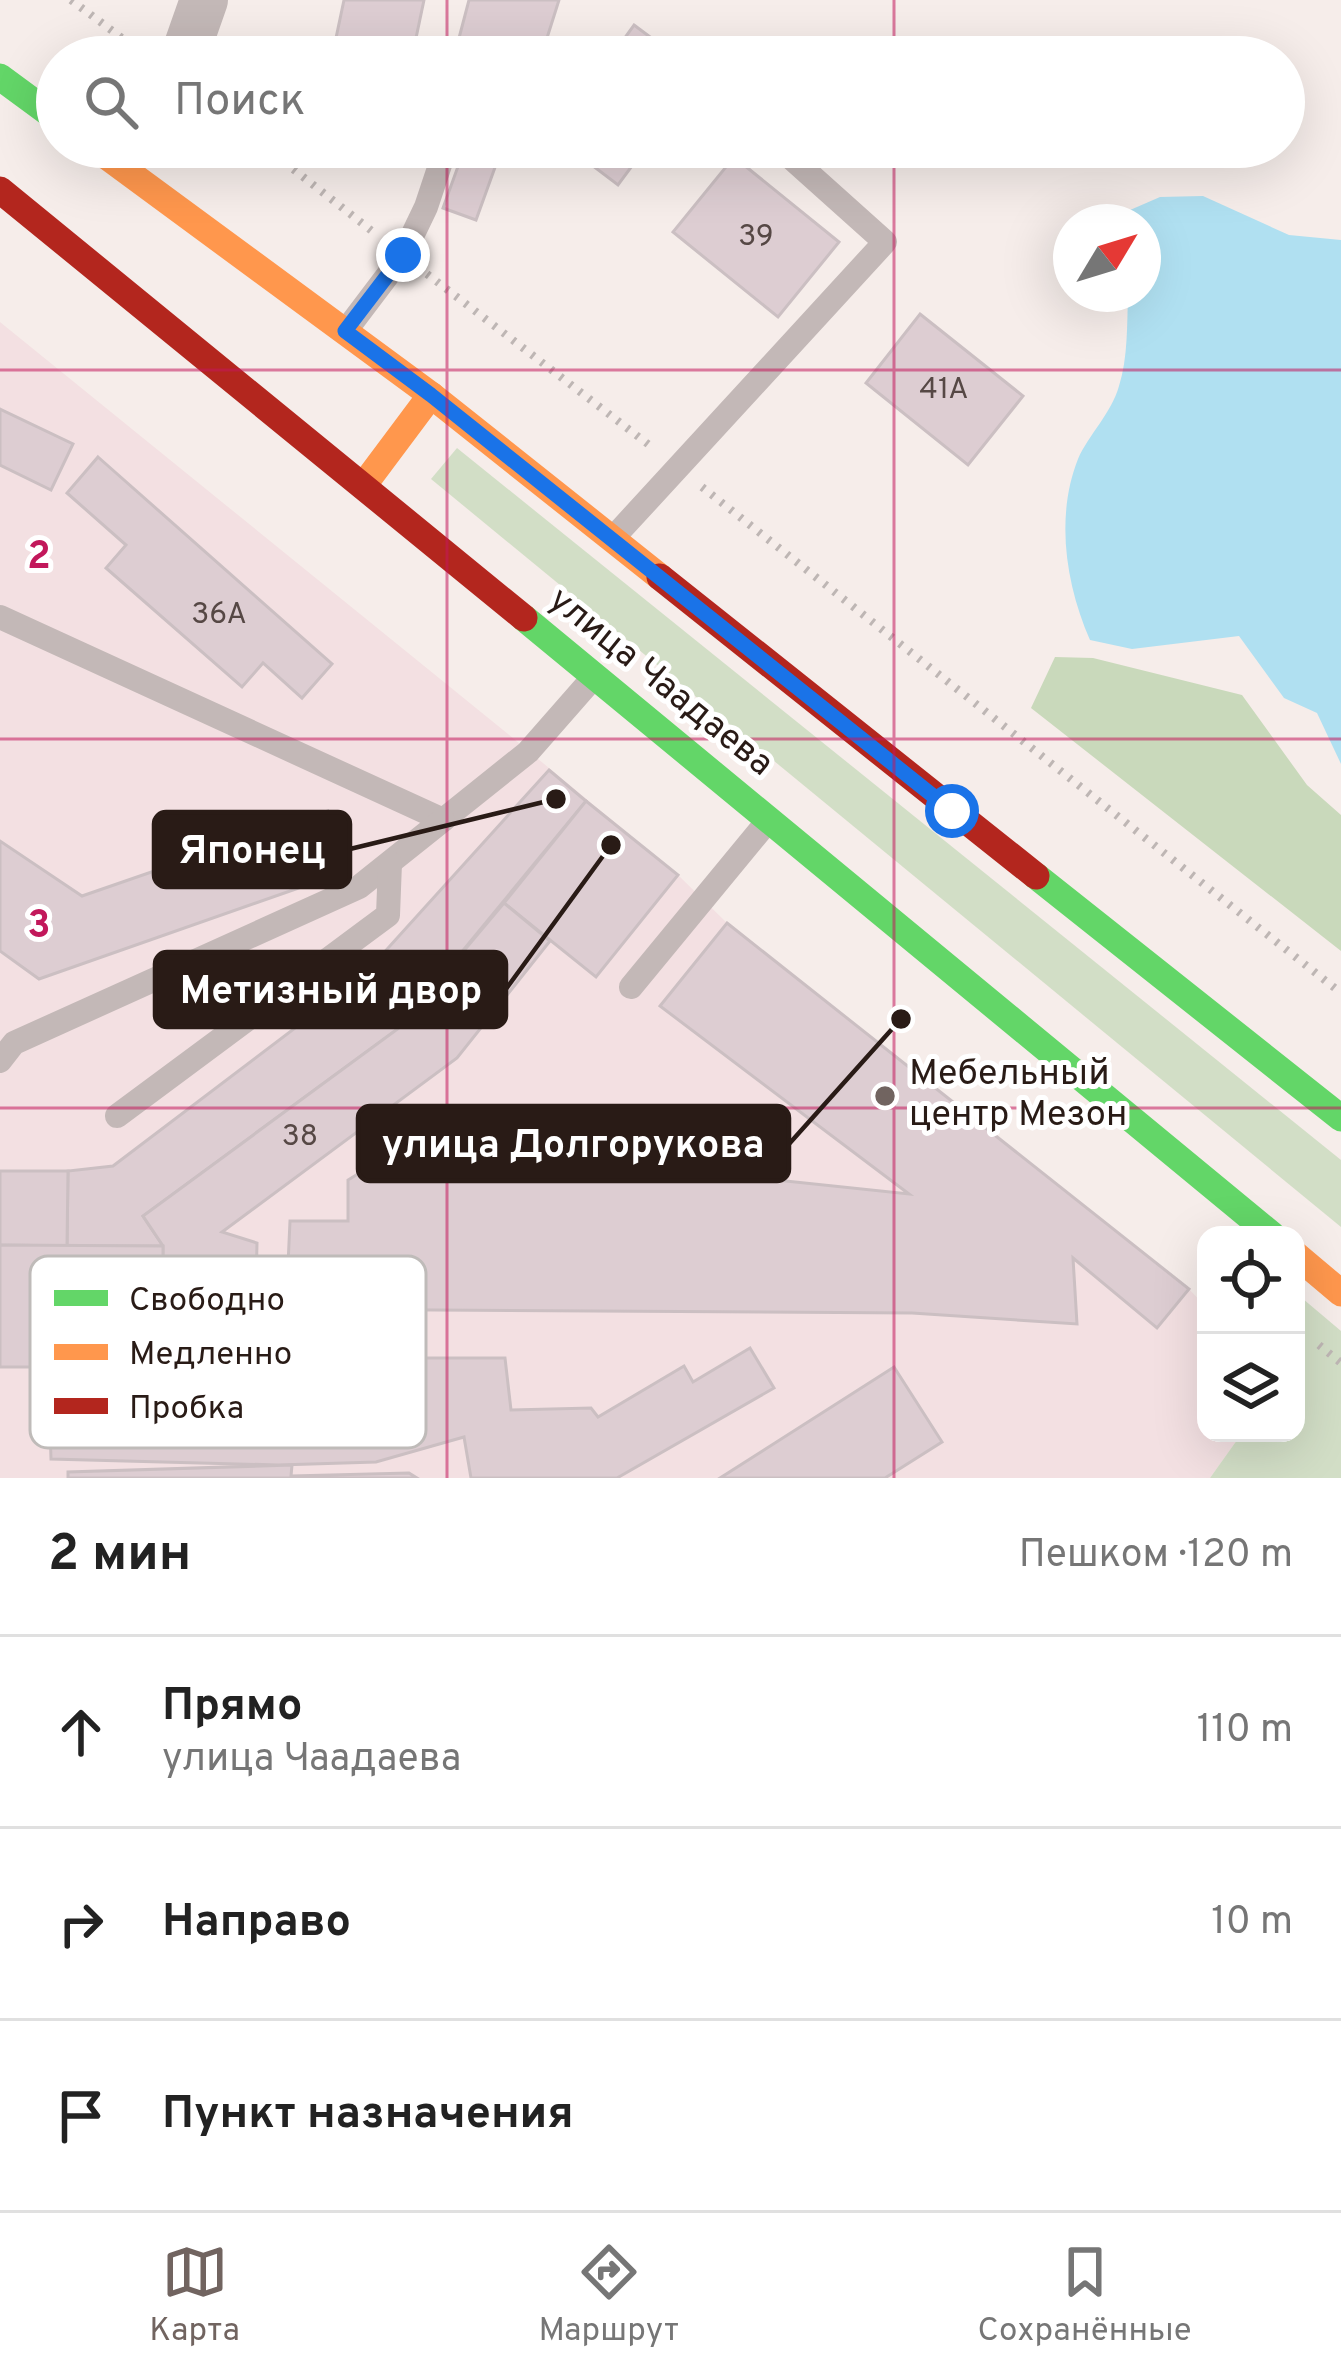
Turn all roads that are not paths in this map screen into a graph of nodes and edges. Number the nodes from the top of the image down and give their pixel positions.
1 (204, 0) edge
2 (191, 36) edge
3 (0, 77) edge
4 (36, 104) edge
5 (133, 168) edge
6 (439, 168) edge
7 (802, 168) edge
8 (0, 190) edge
9 (345, 331) junction
10 (431, 395) junction
11 (363, 486) junction
12 (612, 539) junction
13 (0, 617) edge
14 (594, 677) junction
15 (769, 819) junction
16 (443, 820) junction
17 (389, 863) junction
18 (631, 987) dead end
19 (0, 1061) edge
20 (117, 1115) dead end
21 (1341, 1118) edge
22 (1261, 1226) edge
23 (1305, 1263) edge
24 (1341, 1293) edge

1 - 2 street
3 - 4 main road
5 - 9 main road
6 - 9 lane
7 - 12 lane
8 - 11 main road, улица Чаадаева
9 - 10 main road
10 - 11 main road
10 - 12 main road
11 - 14 main road, улица Чаадаева
12 - 21 main road
13 - 16 lane
14 - 15 main road, улица Чаадаева
14 - 16 lane
15 - 18 lane
15 - 22 main road, улица Чаадаева
16 - 17 lane
17 - 19 lane
17 - 20 lane
23 - 24 main road

